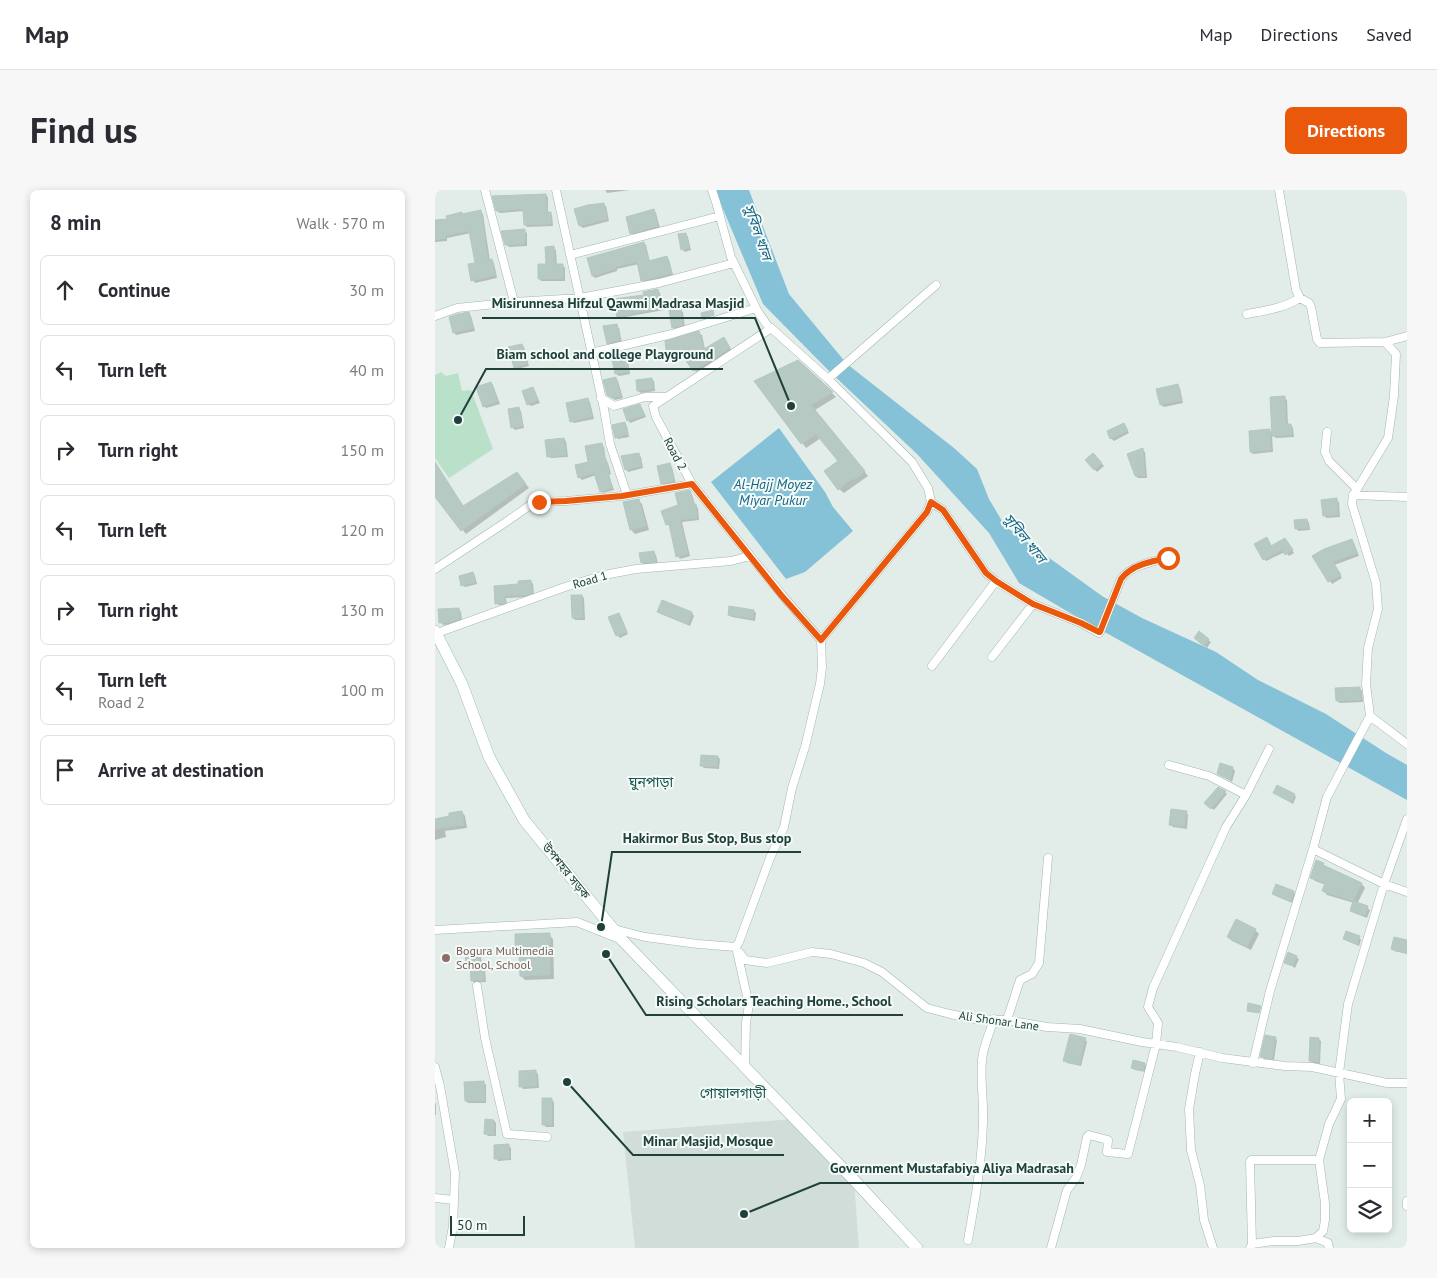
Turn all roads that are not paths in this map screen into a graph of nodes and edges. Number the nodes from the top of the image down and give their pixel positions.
1 (485, 190) edge
2 (556, 190) edge
3 (712, 190) edge
4 (1279, 190) edge
5 (720, 216) junction
6 (570, 256) junction
7 (734, 263) junction
8 (936, 285) dead end
9 (579, 298) junction
10 (1300, 298) junction
11 (514, 302) junction
12 (757, 308) junction
13 (1247, 314) dead end
14 (435, 316) edge
15 (770, 329) junction
16 (1407, 336) edge
17 (1385, 342) junction
18 (591, 353) junction
19 (828, 379) junction
20 (666, 397) junction
21 (601, 398) junction
22 (1327, 432) dead end
23 (692, 484) junction
24 (1355, 492) junction
25 (627, 495) junction
26 (1407, 498) edge
27 (931, 502) junction
28 (750, 556) junction
29 (1168, 558) dead end
30 (435, 569) edge
31 (996, 581) junction
32 (1033, 604) junction
33 (436, 632) edge
34 (821, 640) junction
35 (992, 656) dead end
36 (932, 666) dead end
37 (1370, 716) junction
38 (1407, 744) edge
39 (1269, 749) dead end
40 (1169, 765) dead end
41 (1246, 795) junction
42 (1407, 819) edge
43 (1313, 849) junction
44 (1048, 858) dead end
45 (1384, 884) junction
46 (1407, 892) edge
47 (613, 928) junction
48 (435, 930) edge
49 (623, 941) junction
50 (736, 947) junction
51 (477, 986) dead end
52 (994, 1019) junction
53 (1007, 1020) junction
54 (1156, 1044) junction
55 (1200, 1052) junction
56 (1253, 1062) junction
57 (435, 1067) edge
58 (745, 1068) junction
59 (1339, 1073) junction
60 (1407, 1083) edge
61 (547, 1137) dead end
62 (1319, 1160) junction
63 (435, 1198) edge
64 (454, 1200) junction
65 (1407, 1201) edge
66 (1407, 1206) edge
67 (1316, 1238) junction
68 (968, 1240) dead end
69 (1251, 1246) edge
70 (449, 1248) edge
71 (917, 1248) edge
72 (1051, 1248) edge
73 (1213, 1248) edge
74 (1329, 1248) edge

1 - 11 street
2 - 6 street
3 - 5 street
4 - 10 street
5 - 6 street
5 - 7 street
6 - 9 street
7 - 9 street
7 - 12 street
8 - 19 street
9 - 11 street
9 - 18 street
10 - 13 street
10 - 17 street
11 - 14 street
12 - 15 street
12 - 18 street
15 - 19 street
15 - 20 street, Road 2
16 - 17 street
17 - 24 street
18 - 21 street
19 - 27 street
20 - 21 street
20 - 23 street, Road 2
21 - 25 street
22 - 24 street
23 - 25 street, Road 2
23 - 28 street
24 - 26 street
24 - 37 street
25 - 30 street, Road 2
27 - 31 street
27 - 34 street
28 - 33 street, Road 1
28 - 34 street
29 - 32 street
31 - 32 street
31 - 36 street
32 - 35 street
33 - 47 main road, উপশহর সড়ক
34 - 50 street
37 - 38 street
37 - 43 street
39 - 41 street
40 - 41 street
41 - 54 street
42 - 45 street
43 - 45 street
43 - 56 street
44 - 53 street
45 - 46 street
45 - 59 street
47 - 49 main road, উপশহর সড়ক
47 - 50 street
48 - 49 street
49 - 58 main road, উপশহর সড়ক
50 - 52 street, Ali Shonar Lane
50 - 58 street
51 - 61 street
52 - 53 street, Ali Shonar Lane
52 - 68 street
53 - 54 street, Ali Shonar Lane
54 - 55 street, Ali Shonar Lane
54 - 72 street
55 - 56 street, Ali Shonar Lane
55 - 73 street
56 - 59 street, Ali Shonar Lane
57 - 64 street
58 - 71 main road, উপশহর সড়ক
59 - 60 street, Ali Shonar Lane
59 - 62 street
62 - 67 street
62 - 69 street
63 - 64 street
64 - 70 street
65 - 66 street
67 - 69 street
67 - 74 street

